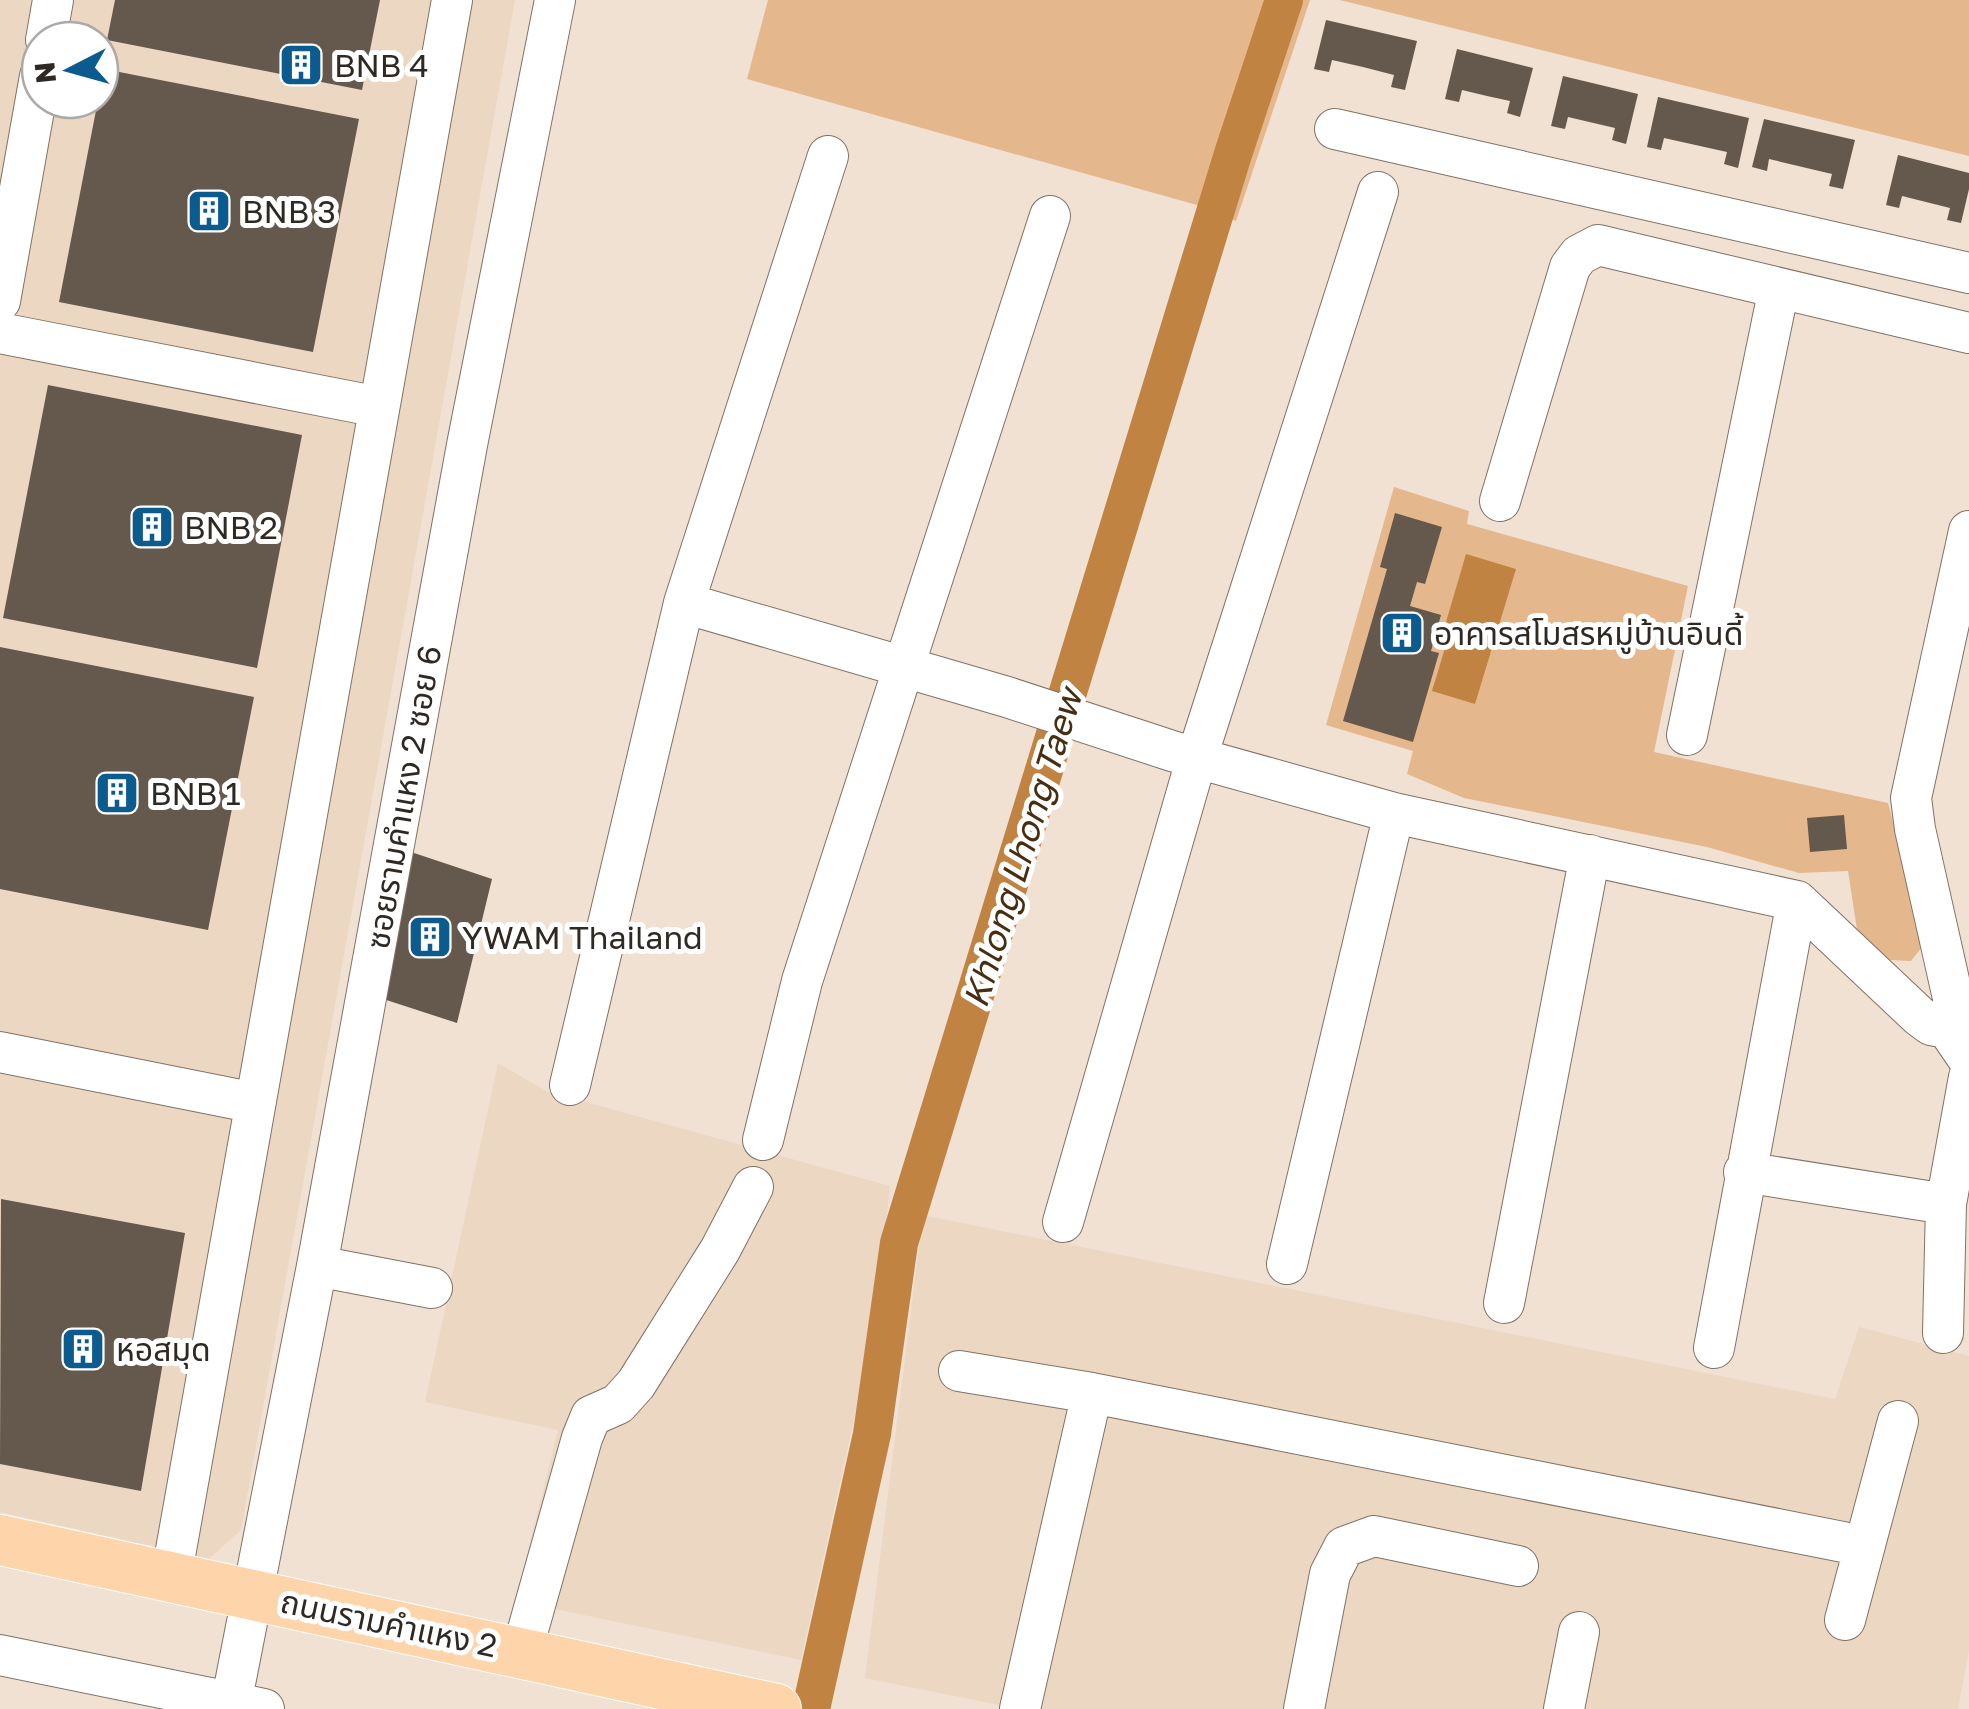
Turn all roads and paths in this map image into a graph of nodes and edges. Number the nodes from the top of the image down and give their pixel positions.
1 (452, 0) edge
2 (555, 0) edge
3 (32, 120) edge
4 (1335, 129) dead end
5 (828, 156) dead end
6 (1378, 192) dead end
7 (1050, 216) dead end
8 (1969, 274) edge
9 (1780, 288) junction
10 (0, 301) edge
11 (0, 333) edge
12 (1969, 333) edge
13 (379, 407) junction
14 (1500, 501) dead end
15 (1969, 531) edge
16 (684, 603) junction
17 (905, 666) junction
18 (1687, 735) dead end
19 (1197, 757) junction
20 (1394, 813) junction
21 (1590, 856) junction
22 (1796, 901) junction
23 (1958, 1044) edge
24 (0, 1052) edge
25 (1969, 1078) edge
26 (570, 1085) dead end
27 (255, 1103) junction
28 (762, 1140) dead end
29 (1744, 1172) junction
30 (753, 1188) dead end
31 (1946, 1204) junction
32 (1063, 1222) dead end
33 (1287, 1264) dead end
34 (317, 1266) junction
35 (432, 1288) dead end
36 (1504, 1303) dead end
37 (1943, 1333) dead end
38 (1714, 1348) dead end
39 (959, 1371) dead end
40 (1092, 1393) junction
41 (1898, 1422) dead end
42 (1862, 1546) junction
43 (2, 1550) edge
44 (173, 1566) junction
45 (1518, 1566) dead end
46 (254, 1595) junction
47 (1846, 1620) dead end
48 (1579, 1632) dead end
49 (522, 1651) junction
50 (0, 1654) edge
51 (242, 1707) edge
52 (776, 1709) edge
53 (1020, 1709) edge
54 (1304, 1709) edge
55 (1564, 1709) edge

1 - 13 street
2 - 34 street, ซอยรามคำแหง 2 ซอย 6
3 - 10 street
4 - 8 street
5 - 16 street
6 - 19 street
7 - 17 street
9 - 12 street
9 - 14 street
9 - 18 street
11 - 13 street
13 - 27 street
15 - 23 street
16 - 17 street
16 - 26 street
17 - 19 street
17 - 28 street
19 - 20 street
19 - 32 street
20 - 21 street
20 - 33 street
21 - 22 street
21 - 36 street
22 - 23 street
22 - 29 street
24 - 27 street
25 - 31 street
27 - 44 street
29 - 31 street
29 - 38 street
30 - 49 street
31 - 37 street
34 - 35 street
34 - 46 street, ซอยรามคำแหง 2 ซอย 6
39 - 40 street
40 - 42 street
40 - 53 street
41 - 42 street
42 - 47 street
43 - 44 main road, ถนนรามคำแหง 2
44 - 46 main road, ถนนรามคำแหง 2
45 - 54 street
46 - 49 main road, ถนนรามคำแหง 2
46 - 51 street, ซอยรามคำแหง 2 ซอย 6
48 - 55 street
49 - 52 main road, ถนนรามคำแหง 2
50 - 51 street

